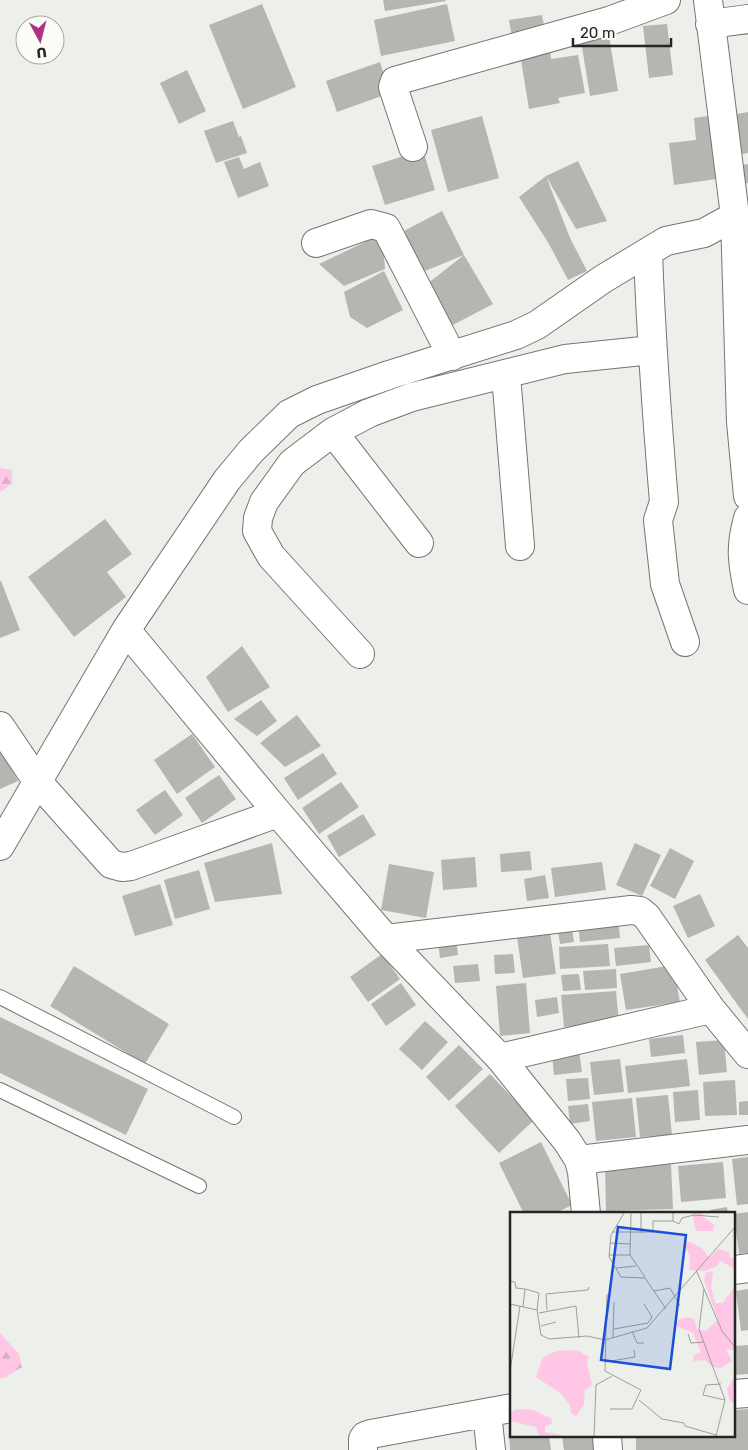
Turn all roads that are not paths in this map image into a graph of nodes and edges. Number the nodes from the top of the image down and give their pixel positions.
1 (666, 0) edge
2 (709, 12) edge
3 (748, 19) edge
4 (413, 147) dead end
5 (741, 218) edge
6 (316, 242) dead end
7 (648, 252) junction
8 (652, 350) junction
9 (452, 356) junction
10 (506, 375) junction
11 (744, 422) edge
12 (333, 432) junction
13 (748, 496) edge
14 (748, 518) edge
15 (419, 543) dead end
16 (520, 546) dead end
17 (748, 590) edge
18 (126, 630) junction
19 (685, 642) dead end
20 (360, 654) dead end
21 (0, 726) edge
22 (37, 781) junction
23 (278, 813) junction
24 (0, 846) edge
25 (386, 939) junction
26 (0, 997) edge
27 (711, 1009) junction
28 (748, 1054) edge
29 (500, 1058) junction
30 (0, 1090) edge
31 (234, 1116) dead end
32 (748, 1140) edge
33 (579, 1160) junction
34 (199, 1186) dead end
35 (586, 1212) edge
36 (499, 1411) edge
37 (363, 1450) edge
38 (491, 1450) edge

1 - 4 street
2 - 3 street
2 - 5 street
5 - 7 street
5 - 11 street
6 - 9 street
7 - 8 street
7 - 9 street
8 - 10 street
8 - 19 street
9 - 18 street
10 - 12 street
10 - 16 street
11 - 13 street
12 - 15 street
12 - 20 street
14 - 17 street
18 - 22 street
18 - 23 street
21 - 22 street
22 - 23 street
22 - 24 street
23 - 25 street
25 - 27 street
25 - 29 street
26 - 31 lane
27 - 28 street
27 - 29 street
29 - 33 street
30 - 34 lane
32 - 33 street
33 - 35 street
36 - 37 street
36 - 38 street

